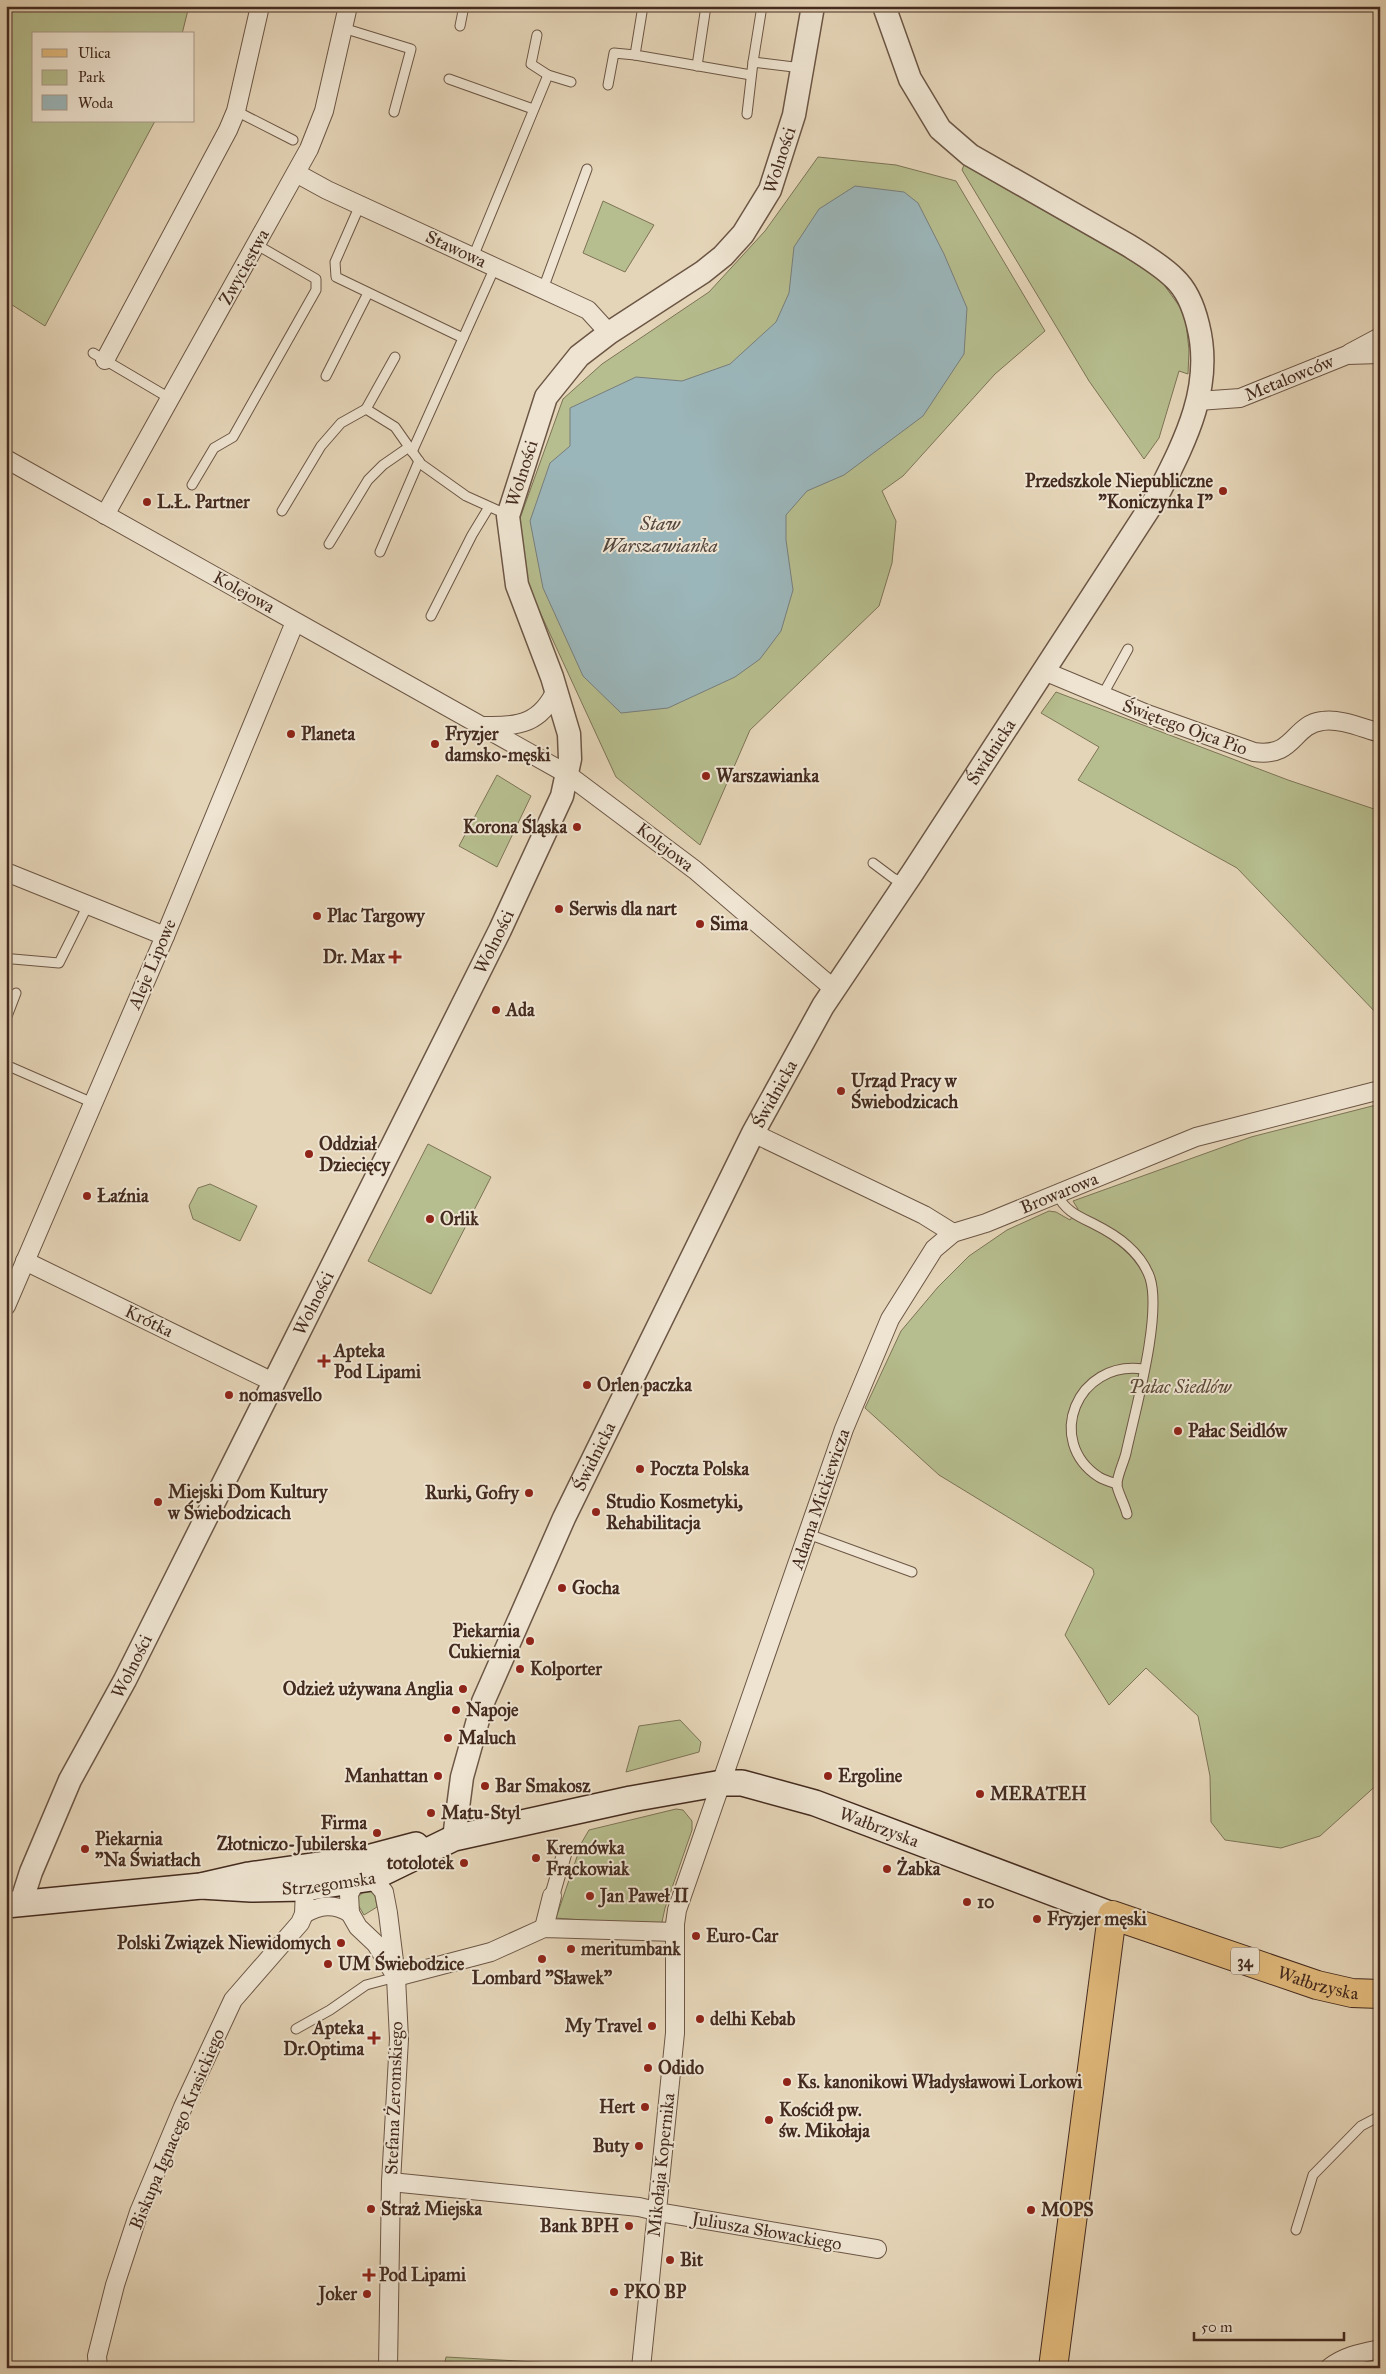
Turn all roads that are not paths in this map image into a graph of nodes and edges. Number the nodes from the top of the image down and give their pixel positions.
1 (260, 6) edge
2 (348, 6) edge
3 (464, 6) edge
4 (642, 6) edge
5 (706, 6) edge
6 (762, 6) edge
7 (813, 6) edge
8 (884, 6) edge
9 (460, 26) dead end
10 (343, 28) junction
11 (537, 35) dead end
12 (635, 55) junction
13 (753, 62) junction
14 (697, 66) junction
15 (802, 68) junction
16 (548, 75) junction
17 (752, 75) junction
18 (449, 78) dead end
19 (571, 82) dead end
20 (608, 85) dead end
21 (534, 109) junction
22 (236, 111) junction
23 (394, 112) dead end
24 (747, 114) dead end
25 (293, 140) dead end
26 (587, 169) dead end
27 (296, 173) junction
28 (360, 205) junction
29 (257, 245) junction
30 (473, 257) junction
31 (495, 267) junction
32 (544, 289) junction
33 (368, 293) junction
34 (609, 333) junction
35 (1380, 337) edge
36 (463, 338) junction
37 (1380, 354) edge
38 (1347, 355) junction
39 (99, 357) joint
40 (394, 357) dead end
41 (326, 376) dead end
42 (171, 399) junction
43 (1198, 402) junction
44 (366, 409) junction
45 (410, 450) junction
46 (6, 459) edge
47 (418, 461) junction
48 (192, 486) dead end
49 (282, 511) dead end
50 (499, 511) junction
51 (105, 514) junction
52 (329, 544) dead end
53 (380, 552) dead end
54 (431, 616) dead end
55 (296, 622) junction
56 (1128, 649) dead end
57 (1044, 672) junction
58 (556, 690) junction
59 (1102, 696) junction
60 (481, 726) junction
61 (1380, 733) edge
62 (567, 774) junction
63 (873, 863) dead end
64 (6, 872) edge
65 (905, 884) junction
66 (88, 906) junction
67 (164, 936) junction
68 (13, 959) dead end
69 (834, 989) junction
70 (16, 993) dead end
71 (6, 1019) edge
72 (6, 1065) edge
73 (1380, 1090) edge
74 (92, 1104) junction
75 (753, 1133) junction
76 (1057, 1194) junction
77 (953, 1233) junction
78 (25, 1261) junction
79 (6, 1306) edge
80 (1143, 1369) junction
81 (273, 1382) junction
82 (1117, 1484) junction
83 (1127, 1514) dead end
84 (808, 1534) junction
85 (912, 1572) dead end
86 (722, 1783) junction
87 (450, 1840) junction
88 (565, 1851) dead end
89 (284, 1870) junction
90 (366, 1872) junction
91 (201, 1886) junction
92 (305, 1888) junction
93 (552, 1896) joint
94 (14, 1904) edge
95 (350, 1912) junction
96 (304, 1914) junction
97 (1112, 1915) junction
98 (544, 1928) junction
99 (675, 1932) junction
100 (396, 1977) junction
101 (1380, 1994) edge
102 (296, 2029) dead end
103 (1380, 2116) edge
104 (390, 2182) junction
105 (656, 2212) junction
106 (1296, 2230) dead end
107 (877, 2249) dead end
108 (1380, 2349) edge
109 (98, 2368) edge
110 (388, 2368) edge
111 (641, 2368) edge
112 (1053, 2368) edge
113 (1329, 2368) edge

1 - 22 street
2 - 10 street, Zwycięstwa
3 - 9 lane
4 - 12 lane
5 - 14 lane
6 - 13 lane
7 - 15 street, Wolności
8 - 43 street, Świdnicka
10 - 23 lane
10 - 27 street, Zwycięstwa
11 - 16 lane
12 - 14 lane
12 - 20 lane
13 - 15 lane
13 - 17 lane
14 - 17 lane
15 - 34 street, Wolności
16 - 19 lane
16 - 21 lane
17 - 24 lane
18 - 21 lane
21 - 30 lane
22 - 25 lane
22 - 39 street
26 - 32 lane
27 - 28 street, Stawowa
27 - 29 street, Zwycięstwa
28 - 30 street, Stawowa
28 - 33 lane
29 - 42 street, Zwycięstwa
29 - 48 lane
30 - 31 street, Stawowa
31 - 32 street, Stawowa
31 - 36 lane
32 - 34 street, Stawowa
33 - 36 lane
33 - 41 lane
34 - 50 street, Wolności
35 - 38 street
36 - 45 lane
37 - 38 street, Metalowców
38 - 43 street, Metalowców
39 - 42 lane
40 - 44 lane
42 - 51 street, Zwycięstwa
43 - 57 street, Świdnicka
44 - 45 lane
44 - 49 lane
45 - 47 lane
45 - 52 lane
46 - 51 street, Kolejowa
47 - 50 lane
47 - 53 lane
50 - 54 lane
50 - 58 street, Wolności
51 - 55 street, Kolejowa
55 - 60 street, Kolejowa
55 - 67 street, Aleje Lipowe
56 - 59 lane
57 - 59 street, Świętego Ojca Pio
57 - 65 street, Świdnicka
58 - 60 street, Kolejowa
58 - 62 street, Wolności
59 - 61 street, Świętego Ojca Pio
60 - 62 street, Kolejowa
62 - 69 street, Kolejowa
62 - 81 street, Wolności
63 - 65 lane
64 - 66 street
65 - 69 street, Świdnicka
66 - 67 street
66 - 68 lane
67 - 74 street, Aleje Lipowe
69 - 75 street, Świdnicka
70 - 71 lane
72 - 74 lane
73 - 76 street, Browarowa
74 - 78 street, Aleje Lipowe
75 - 77 street
75 - 87 street, Świdnicka
76 - 77 street, Browarowa
76 - 80 lane
77 - 84 street, Adama Mickiewicza
78 - 79 street, Aleje Lipowe
78 - 81 street, Krótka
80 - 82 lane
80 - 82 lane
81 - 94 street, Wolności
82 - 83 lane
84 - 85 lane
84 - 86 street, Adama Mickiewicza
86 - 87 main road, Wałbrzyska
86 - 97 main road, Wałbrzyska
86 - 99 street, Adama Mickiewicza
87 - 90 main road, Strzegomska
88 - 93 street
89 - 90 main road, Strzegomska
89 - 91 main road, Strzegomska
89 - 92 street
90 - 92 main road, Strzegomska
90 - 95 street
90 - 100 street, Stefana Żeromskiego
91 - 92 main road, Strzegomska
91 - 94 main road, Strzegomska
92 - 96 street
93 - 98 street
95 - 96 street
95 - 100 street, Stefana Żeromskiego
96 - 109 street, Biskupa Ignacego Krasickiego
97 - 101 main road, Wałbrzyska / 34
97 - 112 main road
98 - 99 street
98 - 100 street
99 - 105 street, Mikołaja Kopernika
100 - 102 lane
100 - 104 street, Stefana Żeromskiego
103 - 106 lane
104 - 105 street, Juliusza Słowackiego
104 - 110 street, Stefana Żeromskiego
105 - 107 street, Juliusza Słowackiego
105 - 111 street, Mikołaja Kopernika
108 - 113 street

